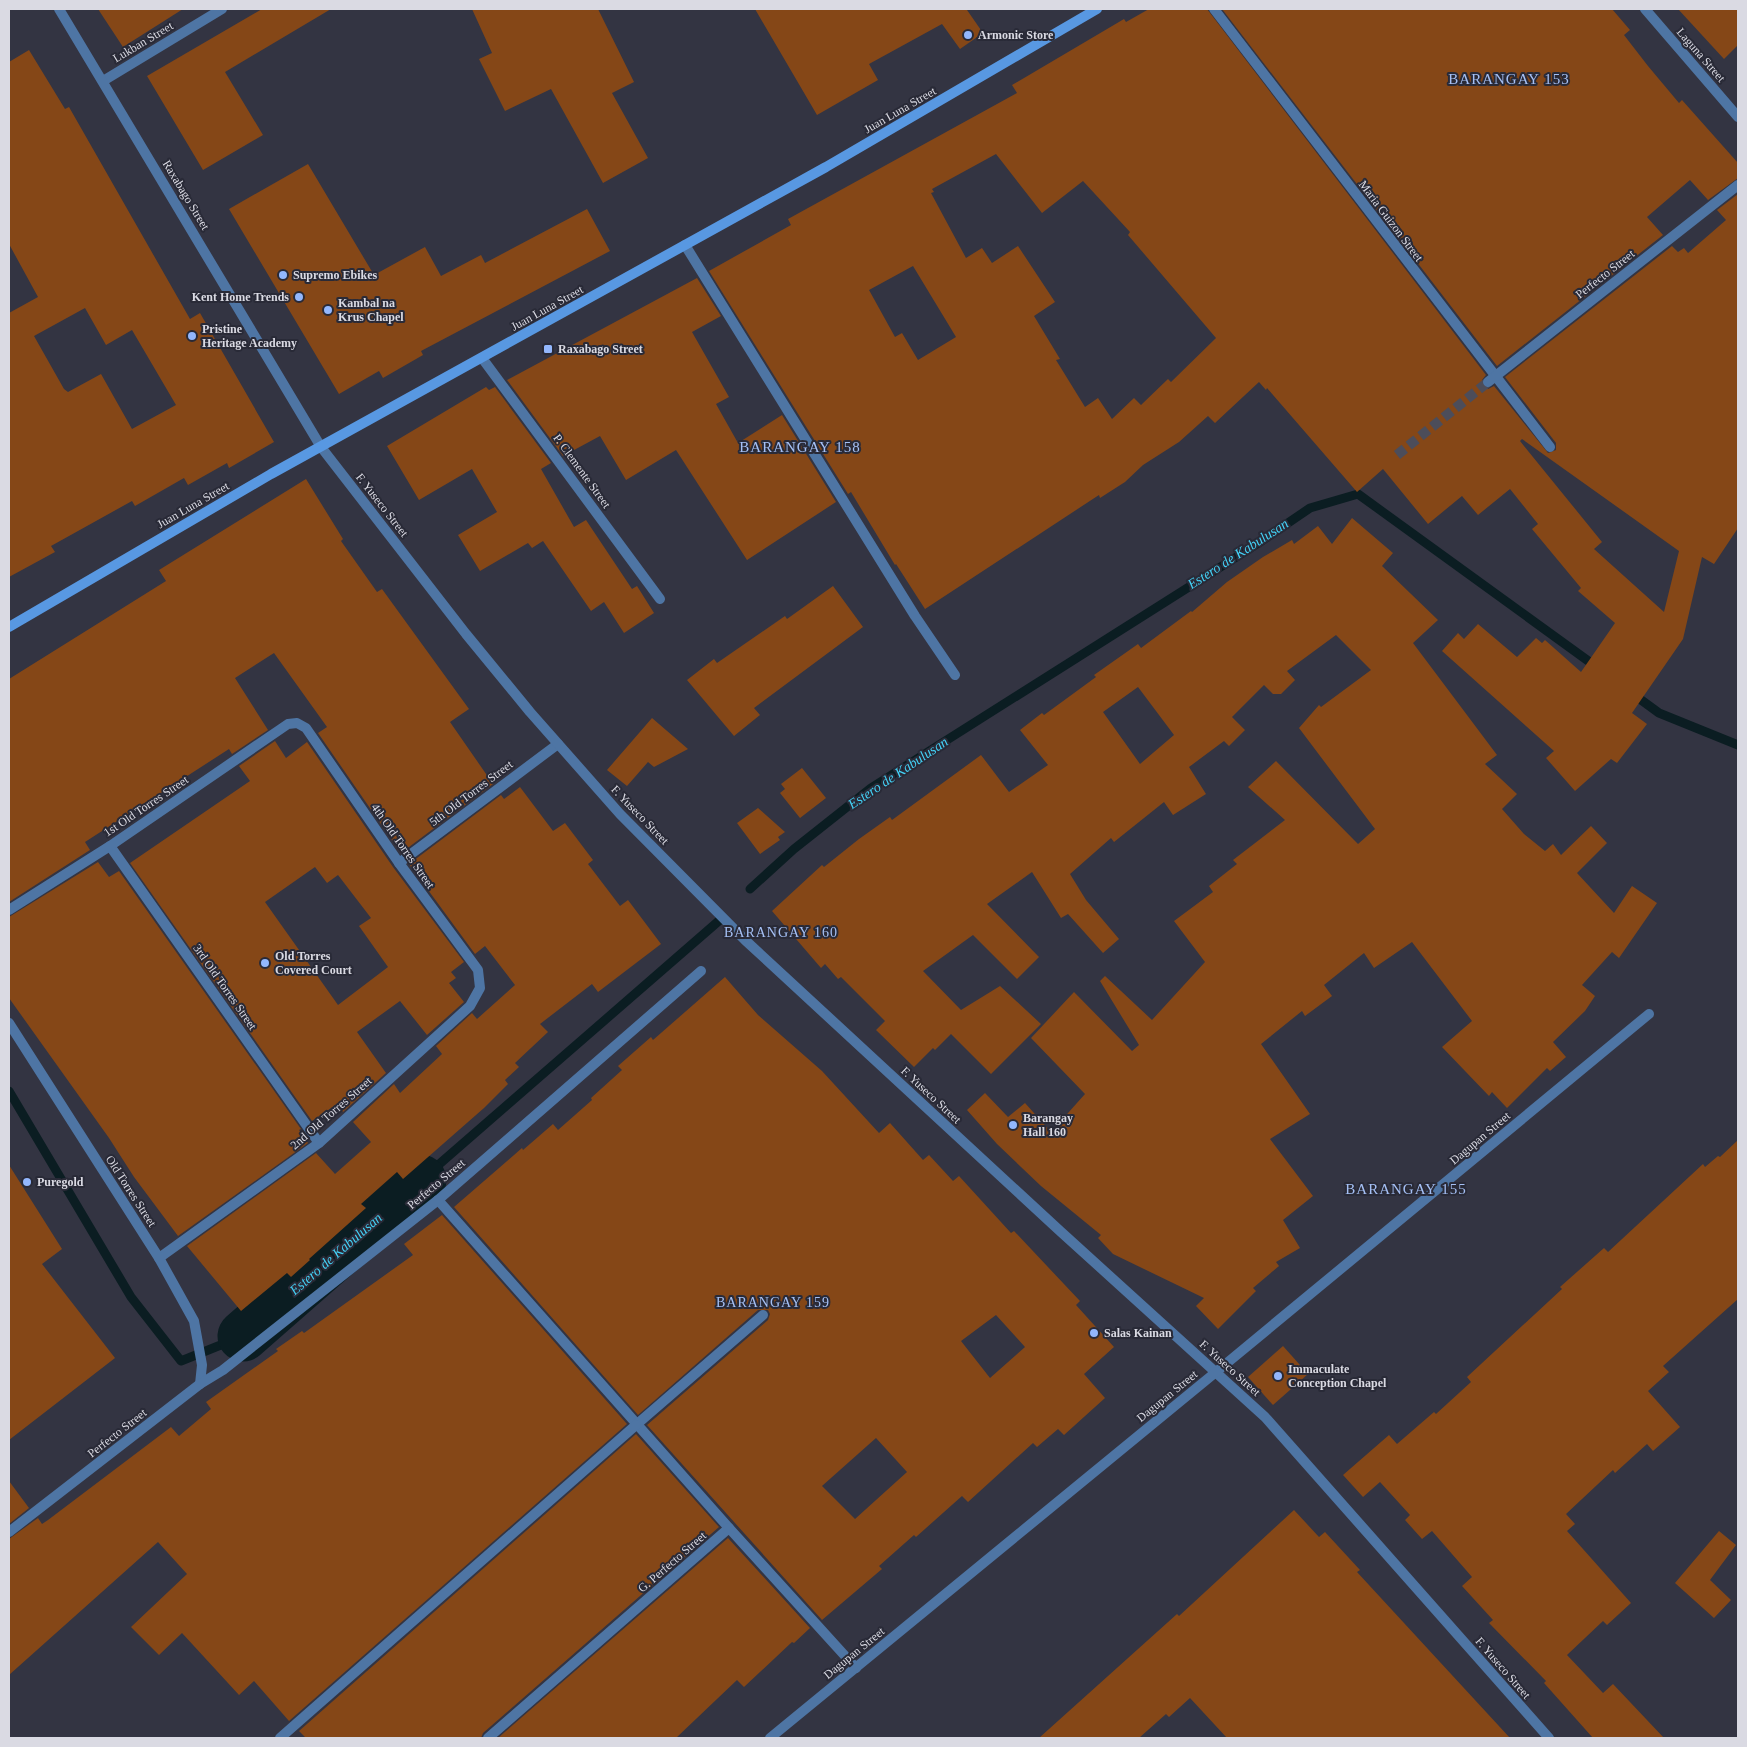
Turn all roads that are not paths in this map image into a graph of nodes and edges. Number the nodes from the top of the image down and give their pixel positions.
1 (59, 9) edge
2 (222, 9) edge
3 (1098, 9) edge
4 (1214, 9) edge
5 (1645, 9) edge
6 (103, 81) junction
7 (1738, 117) edge
8 (1738, 185) edge
9 (685, 245) junction
10 (482, 358) junction
11 (1491, 379) junction
12 (321, 447) junction
13 (1550, 447) dead end
14 (660, 599) dead end
15 (9, 627) edge
16 (955, 675) dead end
17 (297, 723) joint
18 (558, 744) junction
19 (110, 846) junction
20 (399, 863) junction
21 (9, 910) edge
22 (701, 971) dead end
23 (480, 988) joint
24 (1649, 1014) dead end
25 (9, 1023) edge
26 (319, 1143) junction
27 (438, 1200) junction
28 (159, 1258) junction
29 (763, 1315) dead end
30 (1216, 1372) junction
31 (200, 1384) junction
32 (636, 1424) junction
33 (730, 1528) junction
34 (9, 1532) edge
35 (856, 1668) junction
36 (280, 1738) edge
37 (488, 1738) edge
38 (770, 1738) edge
39 (1548, 1738) edge

1 - 6 street, Raxabago Street
2 - 6 street, Lukban Street
3 - 9 main road, Juan Luna Street
4 - 11 street, Maria Guizon Street
5 - 7 street, Laguna Street
6 - 12 street, Raxabago Street
8 - 11 street, Perfecto Street
9 - 10 main road, Juan Luna Street
9 - 16 street
10 - 12 main road, Juan Luna Street
10 - 14 street, P. Clemente Street
11 - 13 street, Maria Guizon Street
12 - 15 main road, Juan Luna Street
12 - 18 street, F. Yuseco Street
17 - 19 street, 1st Old Torres Street
17 - 20 street, 4th Old Torres Street
18 - 20 street, 5th Old Torres Street
18 - 30 street, F. Yuseco Street
19 - 21 street, 1st Old Torres Street
19 - 26 street, 3rd Old Torres Street
20 - 23 street, 4th Old Torres Street
22 - 27 street, Perfecto Street
23 - 26 street, 2nd Old Torres Street
24 - 30 street, Dagupan Street
25 - 28 street, Old Torres Street
26 - 28 street, 2nd Old Torres Street
27 - 31 street, Perfecto Street
27 - 32 street
28 - 31 street, Old Torres Street
29 - 32 street
30 - 35 street, Dagupan Street
30 - 39 street, F. Yuseco Street
31 - 34 street, Perfecto Street
32 - 33 street
32 - 36 street
33 - 35 street
33 - 37 street, G. Perfecto Street
35 - 38 street, Dagupan Street

